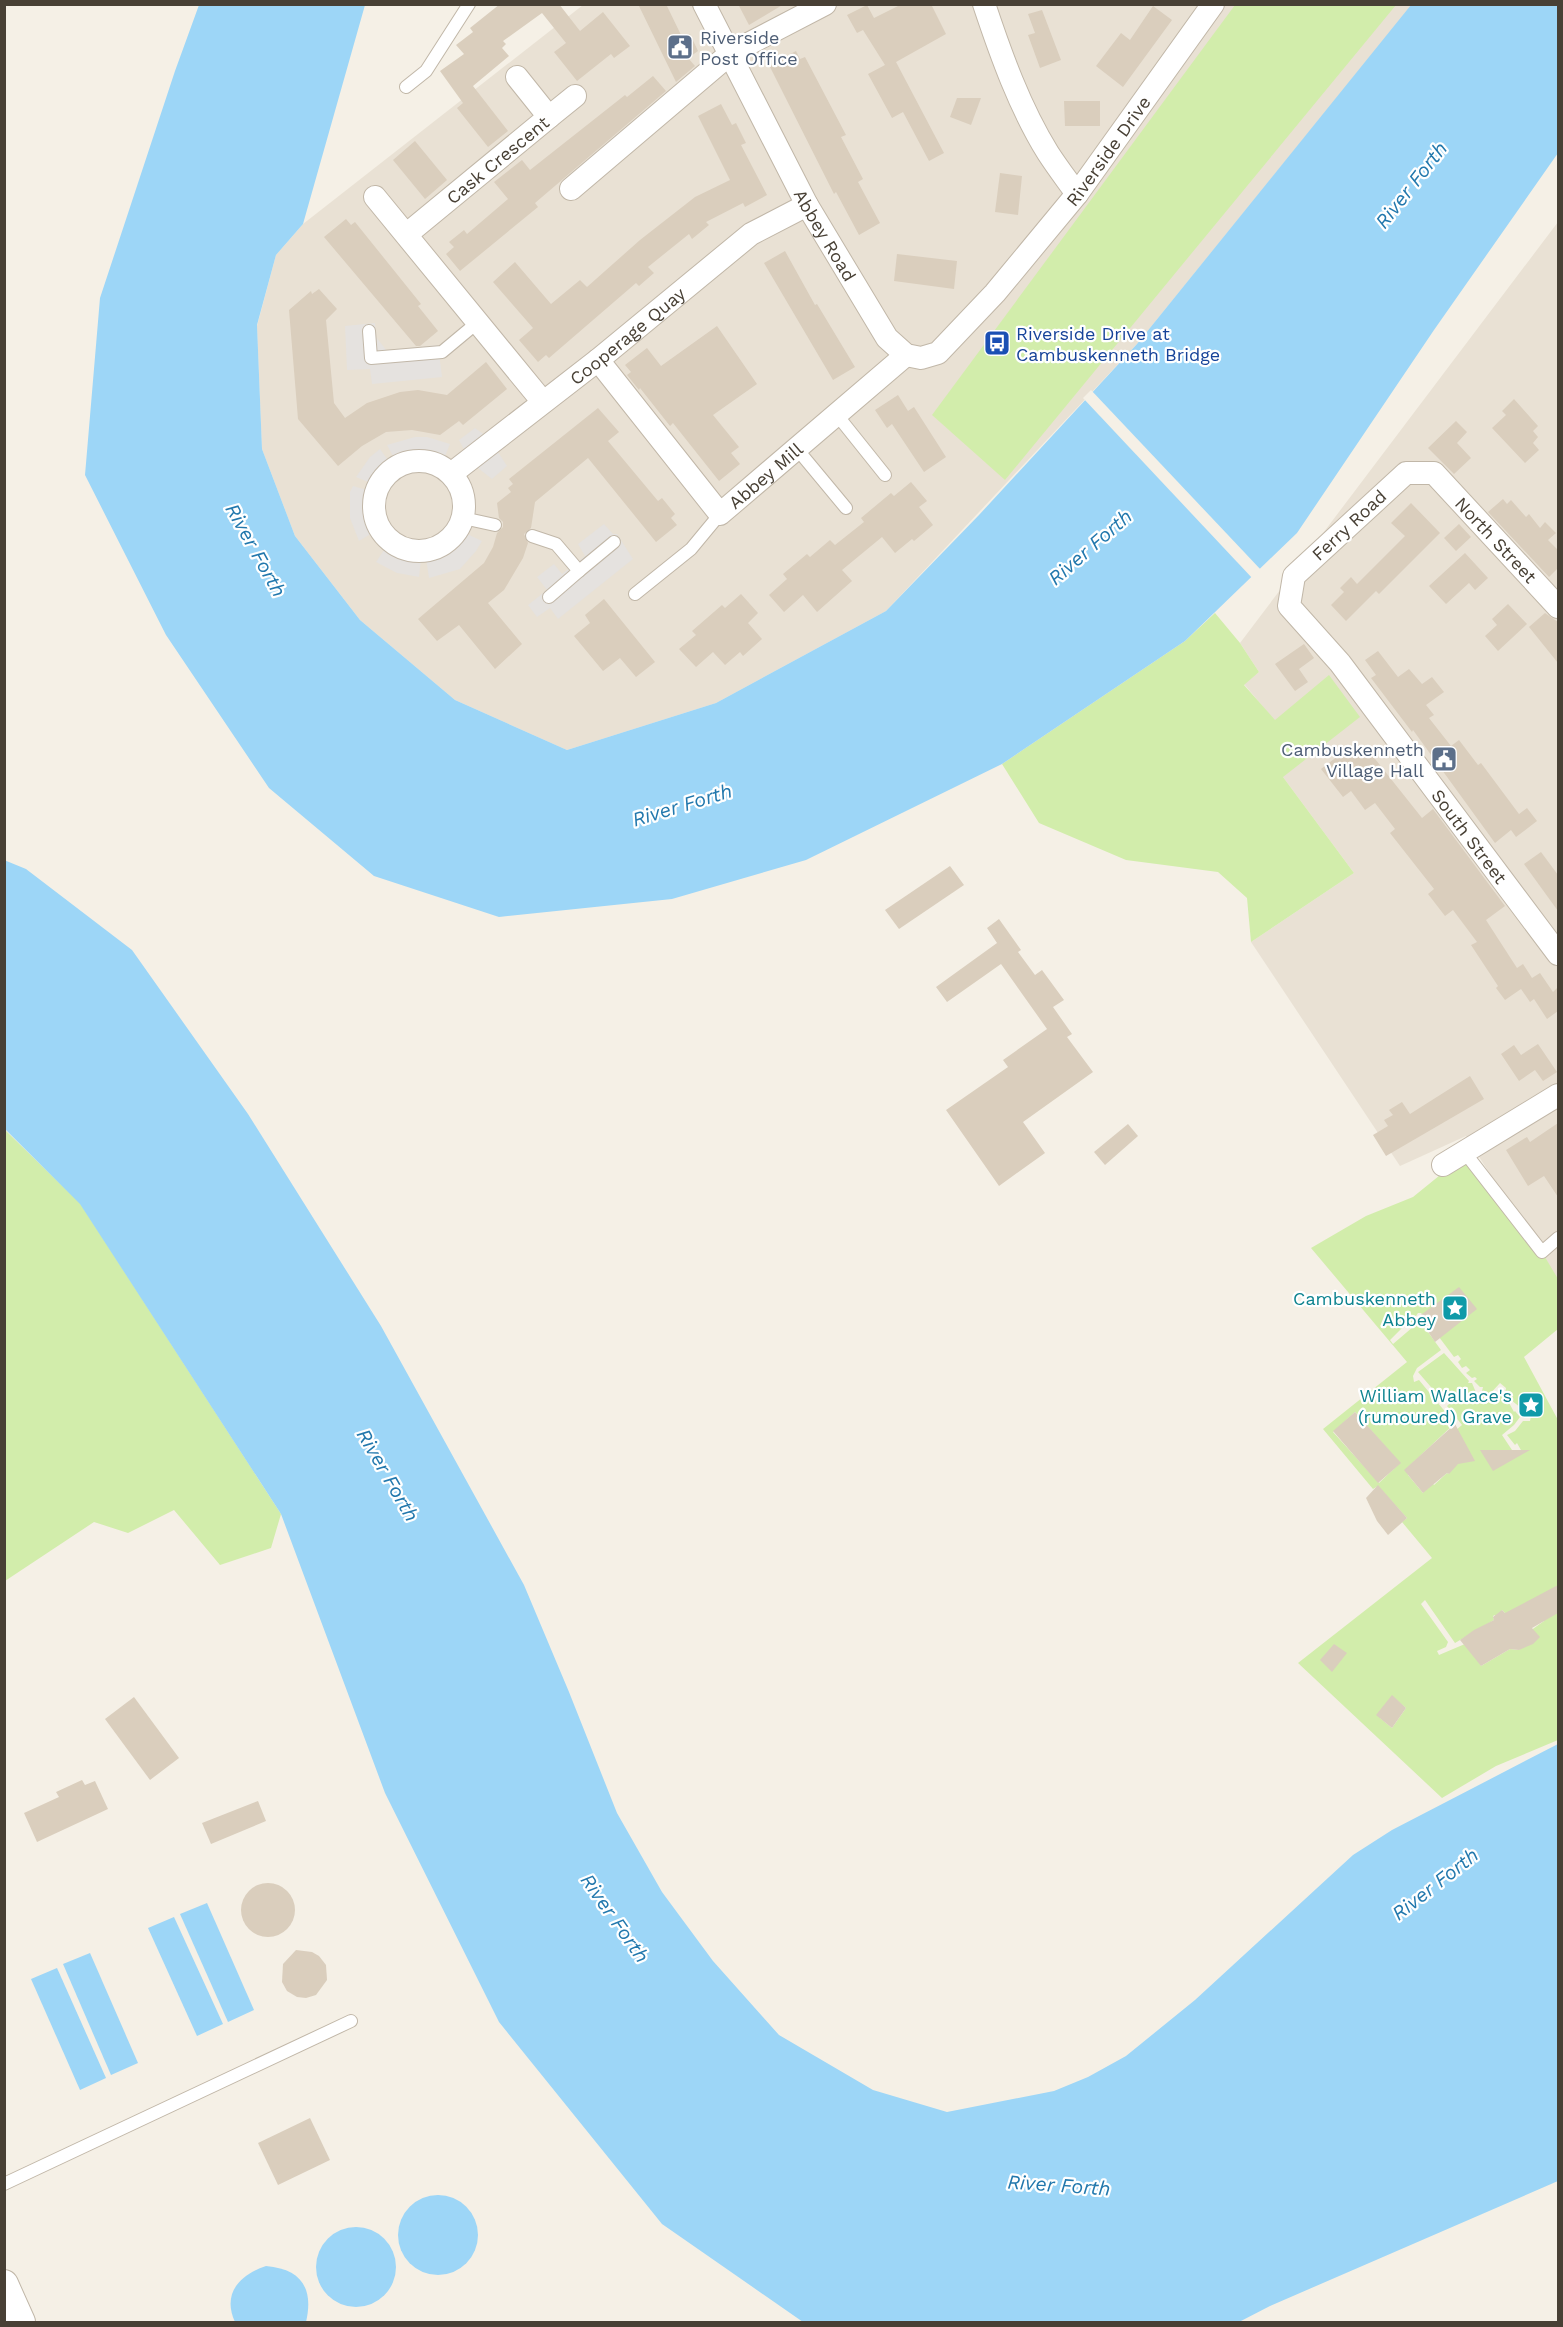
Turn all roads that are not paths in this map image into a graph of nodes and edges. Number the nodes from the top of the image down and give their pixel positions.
1 (469, 4) edge
2 (704, 4) edge
3 (825, 4) edge
4 (984, 4) edge
5 (1213, 4) edge
6 (731, 53) junction
7 (518, 77) dead end
8 (406, 87) dead end
9 (575, 96) dead end
10 (549, 117) junction
11 (571, 189) dead end
12 (1077, 194) junction
13 (375, 196) dead end
14 (807, 205) junction
15 (407, 234) junction
16 (478, 322) junction
17 (369, 331) dead end
18 (906, 355) junction
19 (598, 360) junction
20 (543, 402) junction
21 (837, 415) junction
22 (797, 449) junction
23 (1434, 473) joint
24 (451, 474) junction
25 (885, 475) dead end
26 (846, 508) dead end
27 (720, 514) junction
28 (463, 518) junction
29 (495, 525) dead end
30 (532, 536) dead end
31 (614, 542) dead end
32 (579, 571) junction
33 (634, 594) dead end
34 (549, 597) dead end
35 (1289, 606) joint
36 (1558, 607) edge
37 (1558, 954) edge
38 (1558, 1095) edge
39 (1466, 1154) junction
40 (1443, 1165) dead end
41 (1558, 1238) edge
42 (351, 2021) dead end
43 (4, 2184) edge
44 (4, 2284) edge
45 (21, 2322) edge

1 - 8 lane
2 - 6 street, Abbey Road
3 - 6 street
4 - 12 street
5 - 12 street, Riverside Drive
6 - 11 street
6 - 14 street, Abbey Road
7 - 10 street, Cask Crescent
9 - 10 street
10 - 15 street, Cask Crescent
12 - 18 street, Riverside Drive
13 - 15 street
14 - 18 street, Abbey Road
14 - 19 street, Cooperage Quay
15 - 16 street
16 - 17 lane
16 - 20 street
18 - 21 street, Abbey Mill
19 - 20 street, Cooperage Quay
19 - 27 street, Abbey Mill
20 - 24 street, Cooperage Quay
21 - 22 street, Abbey Mill
21 - 25 lane
22 - 26 lane
22 - 27 street, Abbey Mill
23 - 35 street, Ferry Road
23 - 36 street, North Street
24 - 28 street
24 - 28 street
27 - 33 lane
28 - 29 lane
30 - 32 lane
31 - 32 lane
32 - 34 lane
35 - 37 street, South Street
38 - 39 street
39 - 40 street
39 - 41 lane
42 - 43 lane
44 - 45 street

